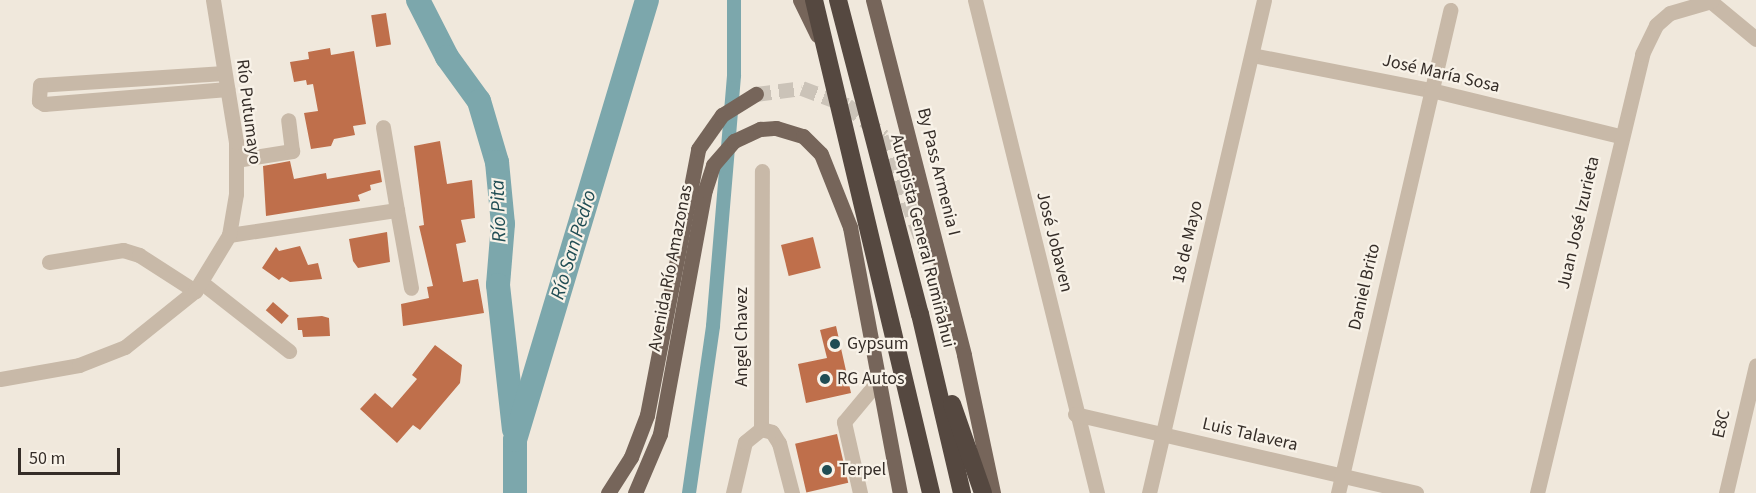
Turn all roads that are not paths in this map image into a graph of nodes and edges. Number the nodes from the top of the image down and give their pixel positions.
1 (213, 0) edge
2 (800, 0) edge
3 (814, 0) edge
4 (838, 0) edge
5 (873, 0) edge
6 (975, 0) edge
7 (1264, 0) edge
8 (1710, 1) edge
9 (1450, 10) dead end
10 (1756, 39) edge
11 (1252, 55) junction
12 (827, 56) junction
13 (224, 73) junction
14 (119, 80) junction
15 (227, 89) junction
16 (1431, 90) junction
17 (756, 94) tunnel mouth
18 (121, 98) junction
19 (288, 120) dead end
20 (383, 127) dead end
21 (1619, 136) junction
22 (236, 160) junction
23 (762, 171) dead end
24 (398, 210) junction
25 (228, 235) junction
26 (49, 262) dead end
27 (198, 286) junction
28 (411, 288) dead end
29 (920, 314) junction
30 (958, 339) dead end
31 (289, 351) dead end
32 (963, 355) junction
33 (1756, 365) edge
34 (0, 379) edge
35 (879, 380) junction
36 (1075, 414) junction
37 (761, 429) junction
38 (1163, 435) junction
39 (1342, 476) junction
40 (608, 493) edge
41 (635, 493) edge
42 (733, 493) edge
43 (792, 493) edge
44 (860, 493) edge
45 (900, 493) edge
46 (932, 493) edge
47 (962, 493) edge
48 (983, 493) edge
49 (993, 493) edge
50 (1097, 493) edge
51 (1149, 493) edge
52 (1338, 493) edge
53 (1416, 493) edge
54 (1538, 493) edge
55 (1726, 493) edge

1 - 13 street, Río Putumayo
2 - 12 main road
3 - 12 highway
4 - 29 highway, Autopista General Rumiñahui
5 - 32 main road, By Pass Armenia I
6 - 36 street, José Jobaven
7 - 11 street, 18 de Mayo
8 - 10 street
8 - 21 street, Juan José Izurieta
9 - 16 street, Daniel Brito
11 - 16 street, José María Sosa
11 - 38 street, 18 de Mayo
12 - 46 highway
13 - 14 street
13 - 15 street, Río Putumayo
14 - 18 street
14 - 18 street
15 - 18 street
15 - 22 street, Río Putumayo
16 - 21 street, José María Sosa
16 - 39 street, Daniel Brito
17 - 40 main road, Avenida Río Amazonas
19 - 22 street
20 - 24 street
21 - 54 street, Juan José Izurieta
22 - 25 street, Río Putumayo
23 - 37 street, Angel Chavez
24 - 25 street
24 - 28 street
25 - 27 street, Río Putumayo
26 - 27 street
27 - 31 street
27 - 34 street
29 - 47 highway, Autopista General Rumiñahui
29 - 48 highway
30 - 32 main road
32 - 49 main road
33 - 55 street, E8C
35 - 41 main road, Avenida Río Amazonas
35 - 44 street
35 - 45 main road, Avenida Río Amazonas
36 - 38 street, Luis Talavera
36 - 50 street, José Jobaven
37 - 42 street
37 - 43 street
38 - 39 street, Luis Talavera
38 - 51 street, 18 de Mayo
39 - 52 street, Daniel Brito
39 - 53 street, Luis Talavera

